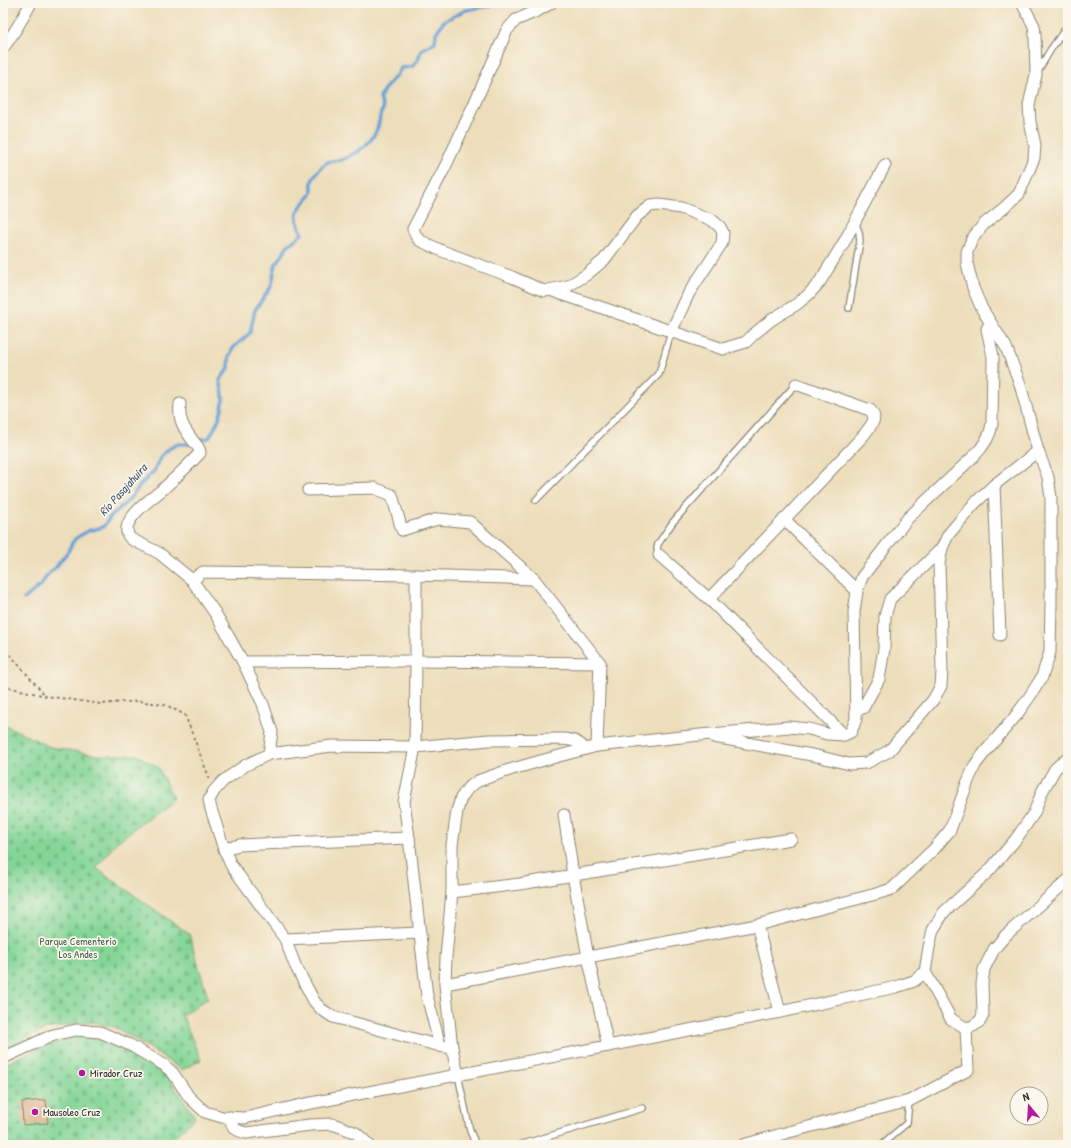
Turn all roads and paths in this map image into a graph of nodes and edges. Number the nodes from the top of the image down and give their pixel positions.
1 (31, 3) edge
2 (551, 3) edge
3 (1022, 3) edge
4 (1068, 25) edge
5 (3, 48) edge
6 (1036, 75) junction
7 (885, 165) dead end
8 (854, 222) junction
9 (549, 290) junction
10 (849, 308) dead end
11 (991, 324) junction
12 (671, 332) junction
13 (796, 384) joint
14 (180, 404) dead end
15 (1038, 451) junction
16 (994, 485) junction
17 (308, 490) dead end
18 (536, 500) dead end
19 (784, 519) junction
20 (942, 548) junction
21 (659, 555) joint
22 (416, 575) junction
23 (534, 579) junction
24 (192, 580) junction
25 (857, 591) junction
26 (709, 599) junction
27 (1000, 635) dead end
28 (3, 645) edge
29 (416, 661) junction
30 (243, 662) junction
31 (600, 663) junction
32 (3, 686) edge
33 (46, 696) junction
34 (856, 710) junction
35 (700, 735) junction
36 (844, 735) junction
37 (597, 746) junction
38 (415, 747) junction
39 (585, 749) junction
40 (270, 754) junction
41 (1068, 757) edge
42 (214, 790) junction
43 (564, 815) dead end
44 (409, 838) junction
45 (791, 839) dead end
46 (224, 849) junction
47 (573, 875) junction
48 (1068, 880) edge
49 (452, 892) junction
50 (757, 926) junction
51 (420, 933) junction
52 (285, 939) junction
53 (588, 957) junction
54 (925, 972) junction
55 (446, 984) junction
56 (780, 1012) junction
57 (966, 1028) junction
58 (440, 1046) junction
59 (608, 1046) junction
60 (452, 1048) junction
61 (3, 1058) edge
62 (458, 1075) junction
63 (909, 1101) junction
64 (644, 1108) dead end
65 (230, 1118) junction
66 (369, 1145) edge
67 (476, 1145) edge
68 (520, 1145) edge
69 (743, 1145) edge
70 (882, 1145) edge

1 - 5 street
2 - 9 street
3 - 6 street
4 - 6 lane
6 - 11 street
7 - 8 street
8 - 10 lane
8 - 12 street
9 - 12 street
9 - 12 street
11 - 15 street
11 - 25 street
12 - 18 lane
13 - 19 street
13 - 21 lane
14 - 24 street
15 - 16 street
15 - 50 street
16 - 20 street
16 - 27 street
17 - 23 street
19 - 25 street
19 - 26 street
20 - 34 street
20 - 35 street
21 - 26 street
22 - 23 street
22 - 24 street
22 - 29 street
23 - 31 street
24 - 30 street
25 - 34 street
26 - 36 street
28 - 33 path
29 - 30 street
29 - 31 street
29 - 38 street
30 - 40 street
31 - 37 street
32 - 33 path
33 - 42 path
34 - 36 street
35 - 36 street
35 - 37 street
37 - 39 street
38 - 39 street
38 - 40 street
38 - 44 street
39 - 49 street
40 - 42 street
41 - 54 street
42 - 46 street
43 - 47 street
44 - 46 street
44 - 51 street
45 - 47 street
46 - 52 street
47 - 49 street
47 - 53 street
48 - 57 street
49 - 55 street
50 - 53 street
50 - 56 street
51 - 52 street
51 - 58 street
52 - 58 street
53 - 55 street
53 - 59 street
54 - 56 street
54 - 57 street
55 - 60 street
56 - 59 street
57 - 63 street
58 - 60 street
59 - 62 street
60 - 62 street
61 - 65 street
62 - 65 street
62 - 67 lane
63 - 69 street
63 - 70 lane
64 - 68 lane
65 - 66 street

